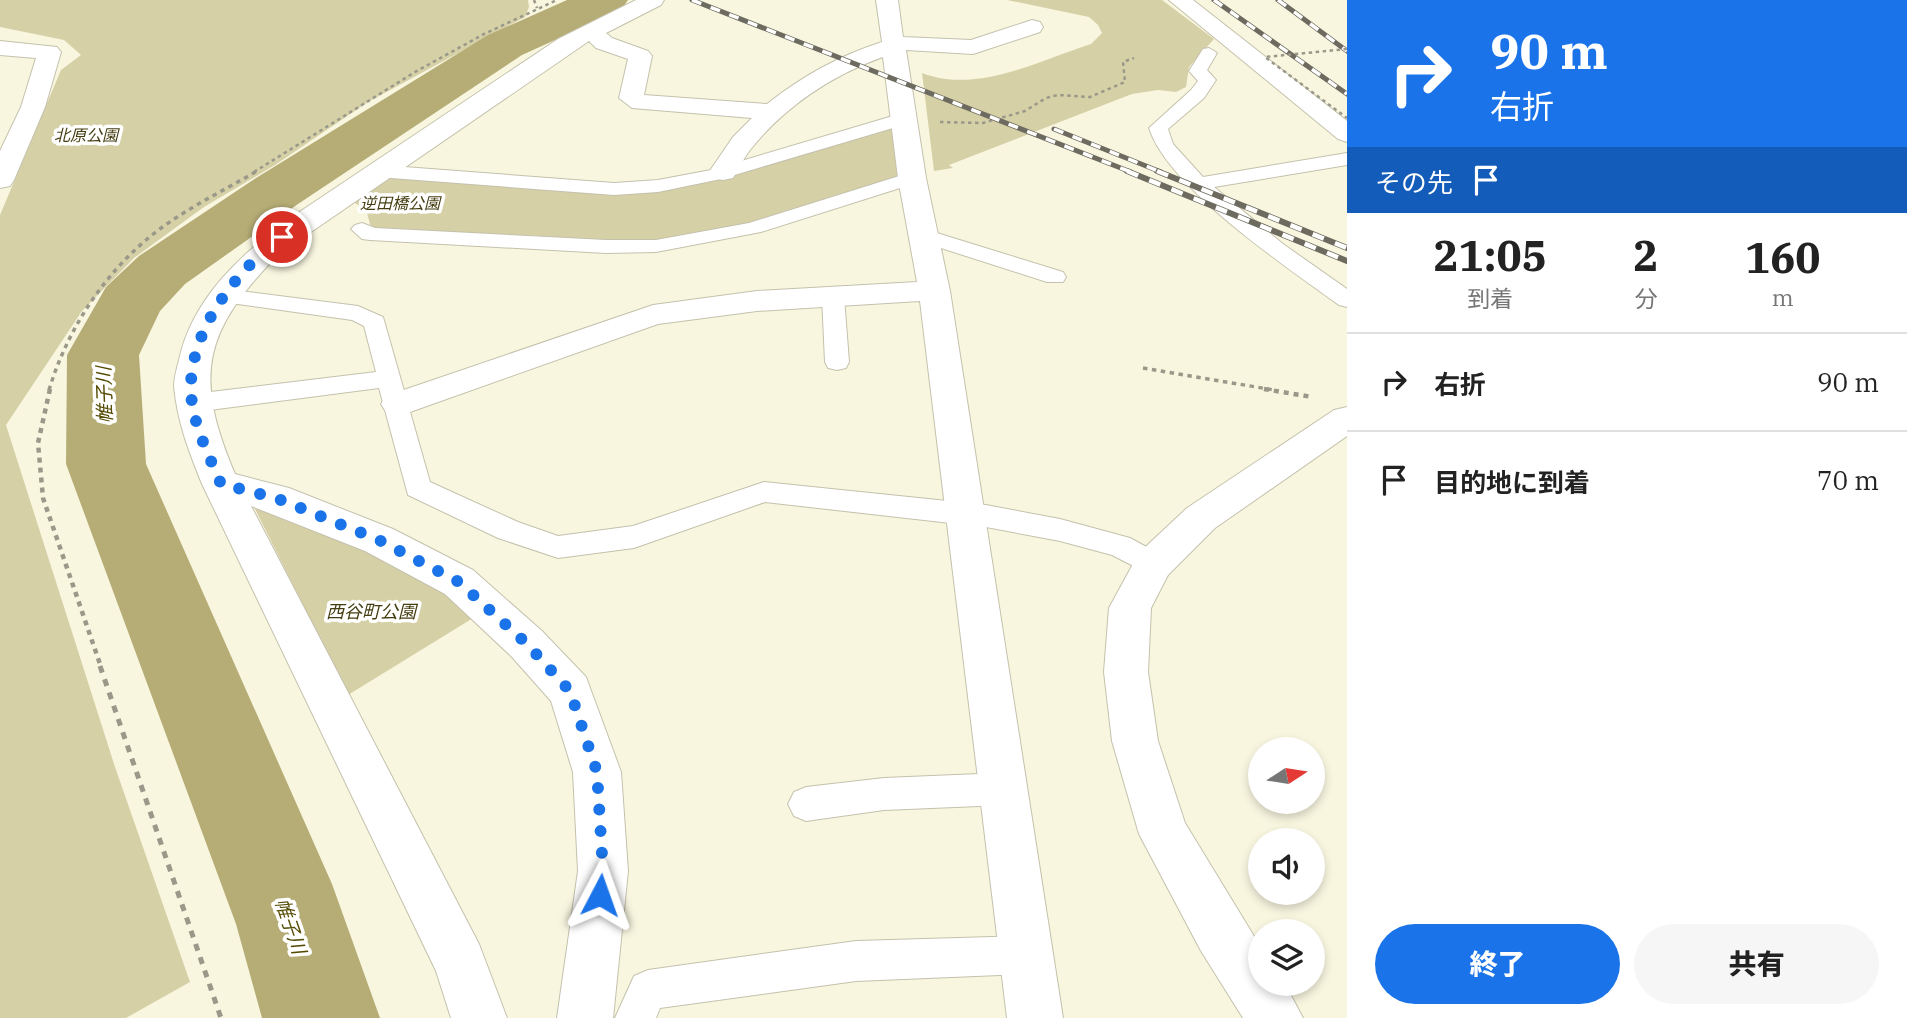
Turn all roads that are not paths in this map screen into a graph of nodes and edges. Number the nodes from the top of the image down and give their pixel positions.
1 (887, 0) edge
2 (1180, 0) edge
3 (644, 2) edge
4 (986, 17) dead end
5 (590, 31) junction
6 (1219, 44) junction
7 (894, 45) junction
8 (0, 48) edge
9 (772, 112) junction
10 (903, 119) junction
11 (1347, 134) edge
12 (1347, 159) edge
13 (378, 171) junction
14 (723, 172) junction
15 (912, 178) junction
16 (0, 180) edge
17 (1198, 184) junction
18 (362, 229) dead end
19 (924, 235) junction
20 (1055, 277) dead end
21 (934, 291) junction
22 (224, 296) junction
23 (834, 297) junction
24 (1347, 300) edge
25 (837, 362) dead end
26 (394, 391) junction
27 (194, 402) junction
28 (1333, 408) edge
29 (221, 484) junction
30 (965, 513) junction
31 (1153, 564) junction
32 (1003, 789) junction
33 (806, 804) dead end
34 (1027, 955) junction
35 (479, 1018) edge
36 (585, 1018) edge
37 (635, 1018) edge
38 (1035, 1018) edge
39 (1275, 1018) edge

1 - 7 street
2 - 6 street
3 - 5 street
4 - 7 street
5 - 9 street
5 - 13 street
6 - 11 street
6 - 17 lane
7 - 9 street
7 - 10 street
8 - 16 street
9 - 14 street
10 - 14 lane
10 - 15 street
12 - 17 lane
13 - 14 lane
13 - 22 street
15 - 18 lane
15 - 19 street
17 - 24 lane
19 - 20 lane
19 - 21 street
21 - 23 street
21 - 30 street
22 - 26 lane
22 - 27 street
23 - 25 lane
23 - 26 street
26 - 27 lane
26 - 30 lane
27 - 29 street
28 - 31 street
29 - 35 street
29 - 36 street
30 - 31 lane
30 - 32 street
31 - 39 street
32 - 33 lane
32 - 34 street
34 - 37 lane
34 - 38 street

